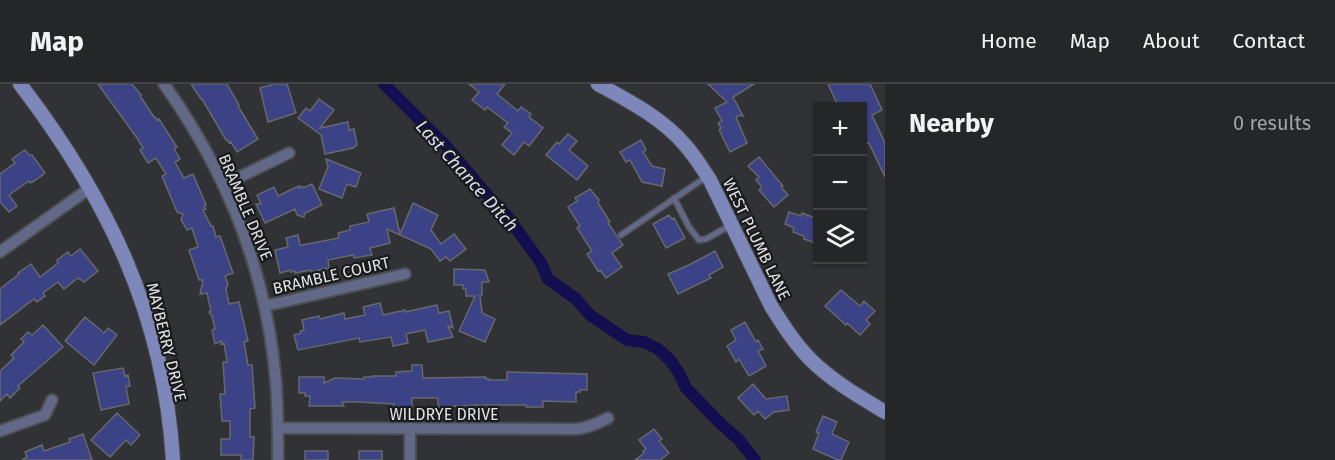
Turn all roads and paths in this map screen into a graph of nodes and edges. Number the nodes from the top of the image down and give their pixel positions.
1 (20, 84) edge
2 (164, 84) edge
3 (598, 84) edge
4 (289, 153) dead end
5 (707, 176) junction
6 (224, 185) junction
7 (90, 188) junction
8 (674, 198) junction
9 (732, 225) junction
10 (621, 235) dead end
11 (0, 252) edge
12 (405, 274) dead end
13 (265, 306) junction
14 (52, 400) dead end
15 (885, 412) edge
16 (608, 418) dead end
17 (278, 428) junction
18 (410, 428) junction
19 (0, 431) edge
20 (173, 460) edge
21 (278, 460) edge
22 (411, 460) edge

1 - 7 main road, MAYBERRY DRIVE
2 - 6 street, BRAMBLE DRIVE
3 - 5 main road, WEST PLUMB LANE
4 - 6 street
5 - 8 lane
5 - 9 main road, WEST PLUMB LANE
6 - 13 street, BRAMBLE DRIVE
7 - 11 street
7 - 20 main road, MAYBERRY DRIVE
8 - 9 lane
8 - 10 lane
9 - 15 main road, WEST PLUMB LANE
12 - 13 street, BRAMBLE COURT
13 - 17 street, BRAMBLE DRIVE
14 - 19 street
16 - 18 street, WILDRYE DRIVE
17 - 18 street, WILDRYE DRIVE
17 - 21 street, BRAMBLE DRIVE
18 - 22 street

